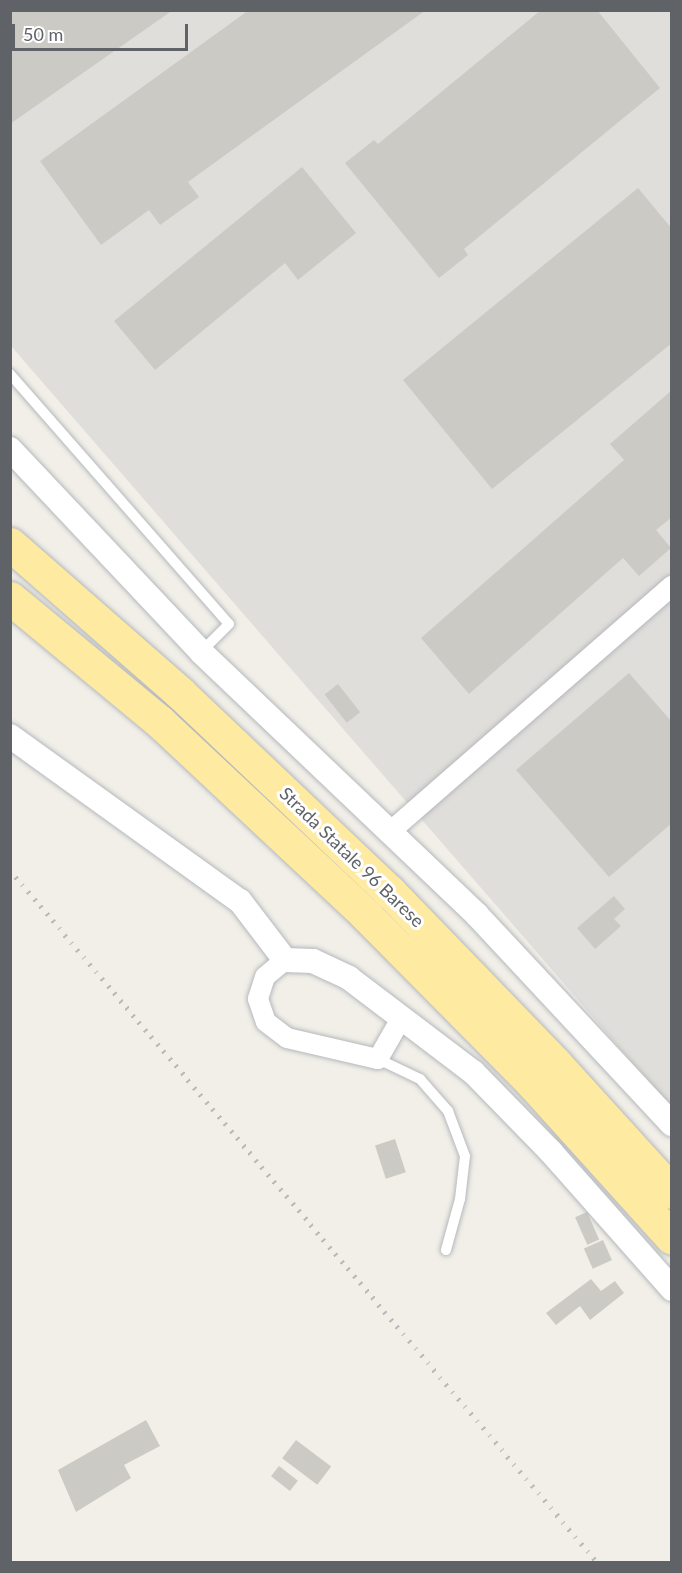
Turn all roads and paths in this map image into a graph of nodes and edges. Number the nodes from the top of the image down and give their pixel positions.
1 (10, 374) edge
2 (10, 449) edge
3 (10, 544) edge
4 (672, 586) edge
5 (10, 598) edge
6 (201, 652) junction
7 (10, 736) edge
8 (392, 830) junction
9 (285, 960) junction
10 (402, 1017) junction
11 (378, 1059) junction
12 (672, 1124) edge
13 (672, 1192) edge
14 (672, 1238) edge
15 (446, 1250) dead end
16 (672, 1289) edge

1 - 6 lane
2 - 6 street
3 - 13 highway, Strada Statale 96 Barese
4 - 8 street
5 - 14 highway, Strada Statale 96 Barese
6 - 8 street
7 - 9 street
8 - 12 street
9 - 10 street
9 - 11 street
10 - 11 street
10 - 16 street
11 - 15 lane

